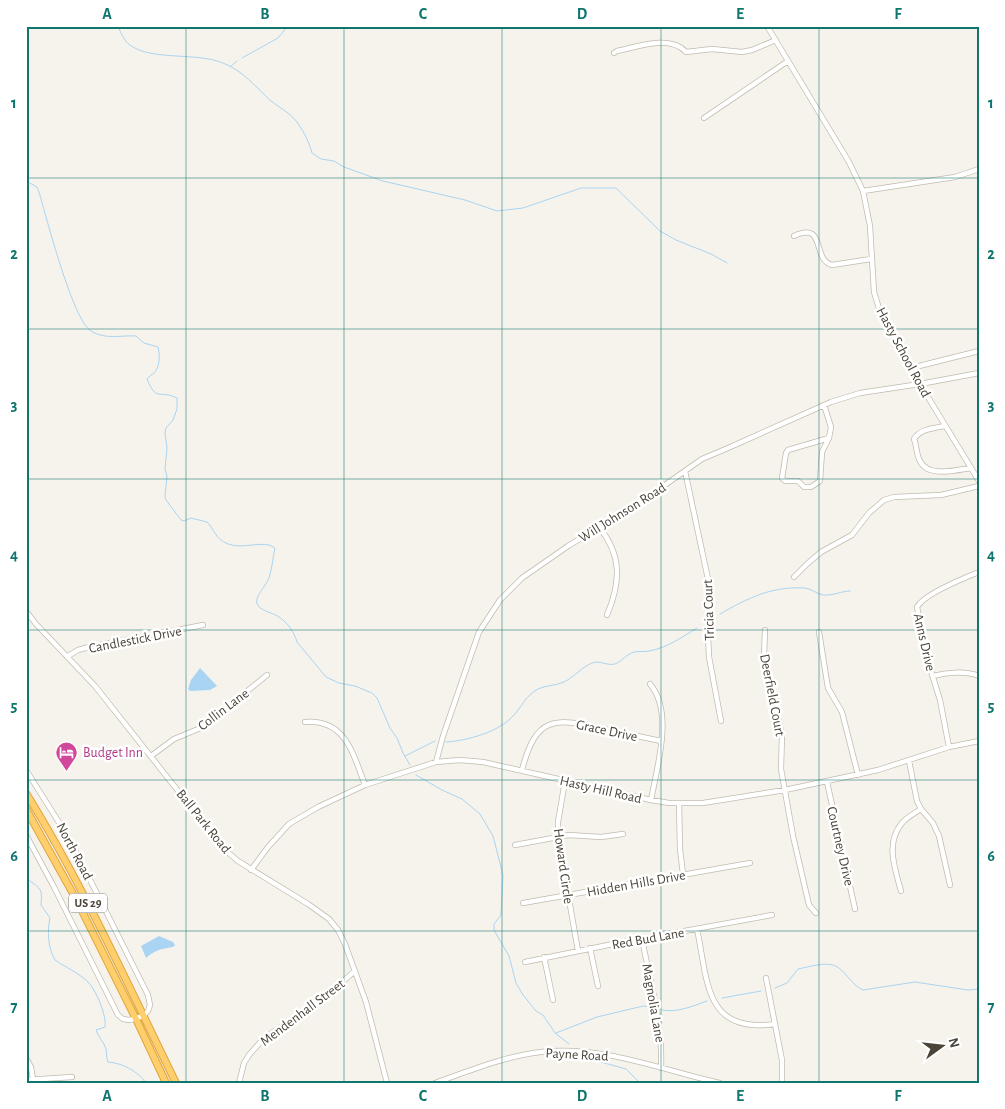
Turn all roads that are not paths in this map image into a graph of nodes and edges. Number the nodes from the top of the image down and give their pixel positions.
1 (767, 26) edge
2 (776, 40) junction
3 (614, 53) dead end
4 (788, 61) junction
5 (704, 118) dead end
6 (979, 169) edge
7 (863, 191) junction
8 (794, 236) dead end
9 (871, 260) junction
10 (979, 350) edge
11 (911, 368) junction
12 (979, 373) edge
13 (920, 384) junction
14 (824, 405) junction
15 (945, 426) junction
16 (829, 438) junction
17 (971, 468) junction
18 (685, 471) junction
19 (979, 481) edge
20 (979, 486) edge
21 (599, 527) junction
22 (979, 572) edge
23 (794, 577) dead end
24 (26, 612) edge
25 (608, 614) dead end
26 (203, 625) dead end
27 (765, 630) dead end
28 (820, 632) dead end
29 (68, 656) junction
30 (267, 675) dead end
31 (932, 676) junction
32 (979, 676) edge
33 (650, 684) dead end
34 (721, 721) dead end
35 (304, 722) dead end
36 (979, 740) edge
37 (661, 741) junction
38 (949, 747) junction
39 (151, 756) junction
40 (909, 761) junction
41 (436, 762) junction
42 (26, 770) edge
43 (522, 770) junction
44 (858, 775) junction
45 (565, 781) junction
46 (827, 782) junction
47 (365, 785) junction
48 (785, 790) junction
49 (26, 793) edge
50 (651, 800) junction
51 (678, 804) junction
52 (26, 808) edge
53 (921, 809) junction
54 (624, 834) dead end
55 (26, 835) edge
56 (558, 836) junction
57 (28, 843) edge
58 (515, 845) dead end
59 (750, 863) dead end
60 (251, 870) junction
61 (683, 874) junction
62 (950, 885) dead end
63 (901, 891) dead end
64 (568, 896) junction
65 (523, 903) dead end
66 (856, 909) dead end
67 (816, 913) dead end
68 (772, 915) dead end
69 (697, 929) junction
70 (642, 939) junction
71 (590, 948) junction
72 (578, 951) junction
73 (544, 957) junction
74 (525, 962) dead end
75 (355, 971) junction
76 (766, 978) dead end
77 (598, 986) dead end
78 (553, 1000) dead end
79 (140, 1018) junction
80 (775, 1024) junction
81 (26, 1058) edge
82 (661, 1068) junction
83 (72, 1077) dead end
84 (33, 1079) junction
85 (26, 1080) edge
86 (166, 1083) edge
87 (176, 1083) edge
88 (239, 1083) edge
89 (387, 1083) edge
90 (435, 1083) edge
91 (720, 1083) edge
92 (782, 1083) edge

1 - 2 street, Hasty School Road
2 - 3 street
2 - 4 street, Hasty School Road
4 - 5 street
4 - 7 street, Hasty School Road
6 - 7 street
7 - 9 street, Hasty School Road
8 - 9 street
9 - 11 street, Hasty School Road
10 - 11 street
11 - 13 street, Hasty School Road
12 - 13 street, Will Johnson Road
13 - 14 street, Will Johnson Road
13 - 15 street, Hasty School Road
14 - 16 street
14 - 18 street, Will Johnson Road
15 - 17 street, Hasty School Road
15 - 17 street
16 - 16 street
17 - 19 street, Hasty School Road
18 - 21 street, Will Johnson Road
18 - 34 street, Tricia Court
20 - 23 street
21 - 25 street
21 - 41 street, Will Johnson Road
22 - 31 street, Anns Drive
24 - 29 street, Ball Park Road
26 - 29 street, Candlestick Drive
27 - 48 street, Deerfield Court
28 - 44 street
29 - 39 street, Ball Park Road
30 - 39 street, Collin Lane
31 - 32 street
31 - 38 street, Anns Drive
33 - 37 street
35 - 47 street
36 - 38 street, Hasty Hill Road
37 - 43 street, Grace Drive
37 - 50 street
38 - 40 street, Hasty Hill Road
39 - 60 street, Ball Park Road
40 - 44 street, Hasty Hill Road
40 - 53 street
41 - 43 street, Hasty Hill Road
41 - 47 street, Hasty Hill Road
42 - 79 street, North Road
43 - 45 street, Hasty Hill Road
44 - 46 street, Hasty Hill Road
45 - 50 street, Hasty Hill Road
45 - 56 street, Howard Circle
46 - 48 street, Hasty Hill Road
46 - 66 street, Courtney Drive
47 - 60 street, Hasty Hill Road
48 - 51 street, Hasty Hill Road
48 - 67 street, Deerfield Court
49 - 79 highway, US 29
50 - 51 street, Hasty Hill Road
51 - 61 street
52 - 79 highway, US 29
53 - 62 street
53 - 63 street
54 - 56 street
55 - 57 street
56 - 58 street
56 - 64 street, Howard Circle
57 - 79 street
59 - 61 street, Hidden Hills Drive
60 - 75 street, Ball Park Road
61 - 64 street, Hidden Hills Drive
64 - 65 street, Hidden Hills Drive
64 - 72 street, Howard Circle
68 - 69 street, Red Bud Lane
69 - 70 street, Red Bud Lane
69 - 80 street
70 - 71 street, Red Bud Lane
70 - 82 street, Magnolia Lane
71 - 72 street, Red Bud Lane
71 - 77 street
72 - 73 street, Red Bud Lane
73 - 74 street, Red Bud Lane
73 - 78 street
75 - 88 street, Mendenhall Street
75 - 89 street, Ball Park Road
76 - 80 street
79 - 86 highway, US 29
79 - 87 highway, US 29
80 - 92 street
81 - 84 street
82 - 90 street, Payne Road
82 - 91 street, Payne Road
83 - 84 street
84 - 85 street

